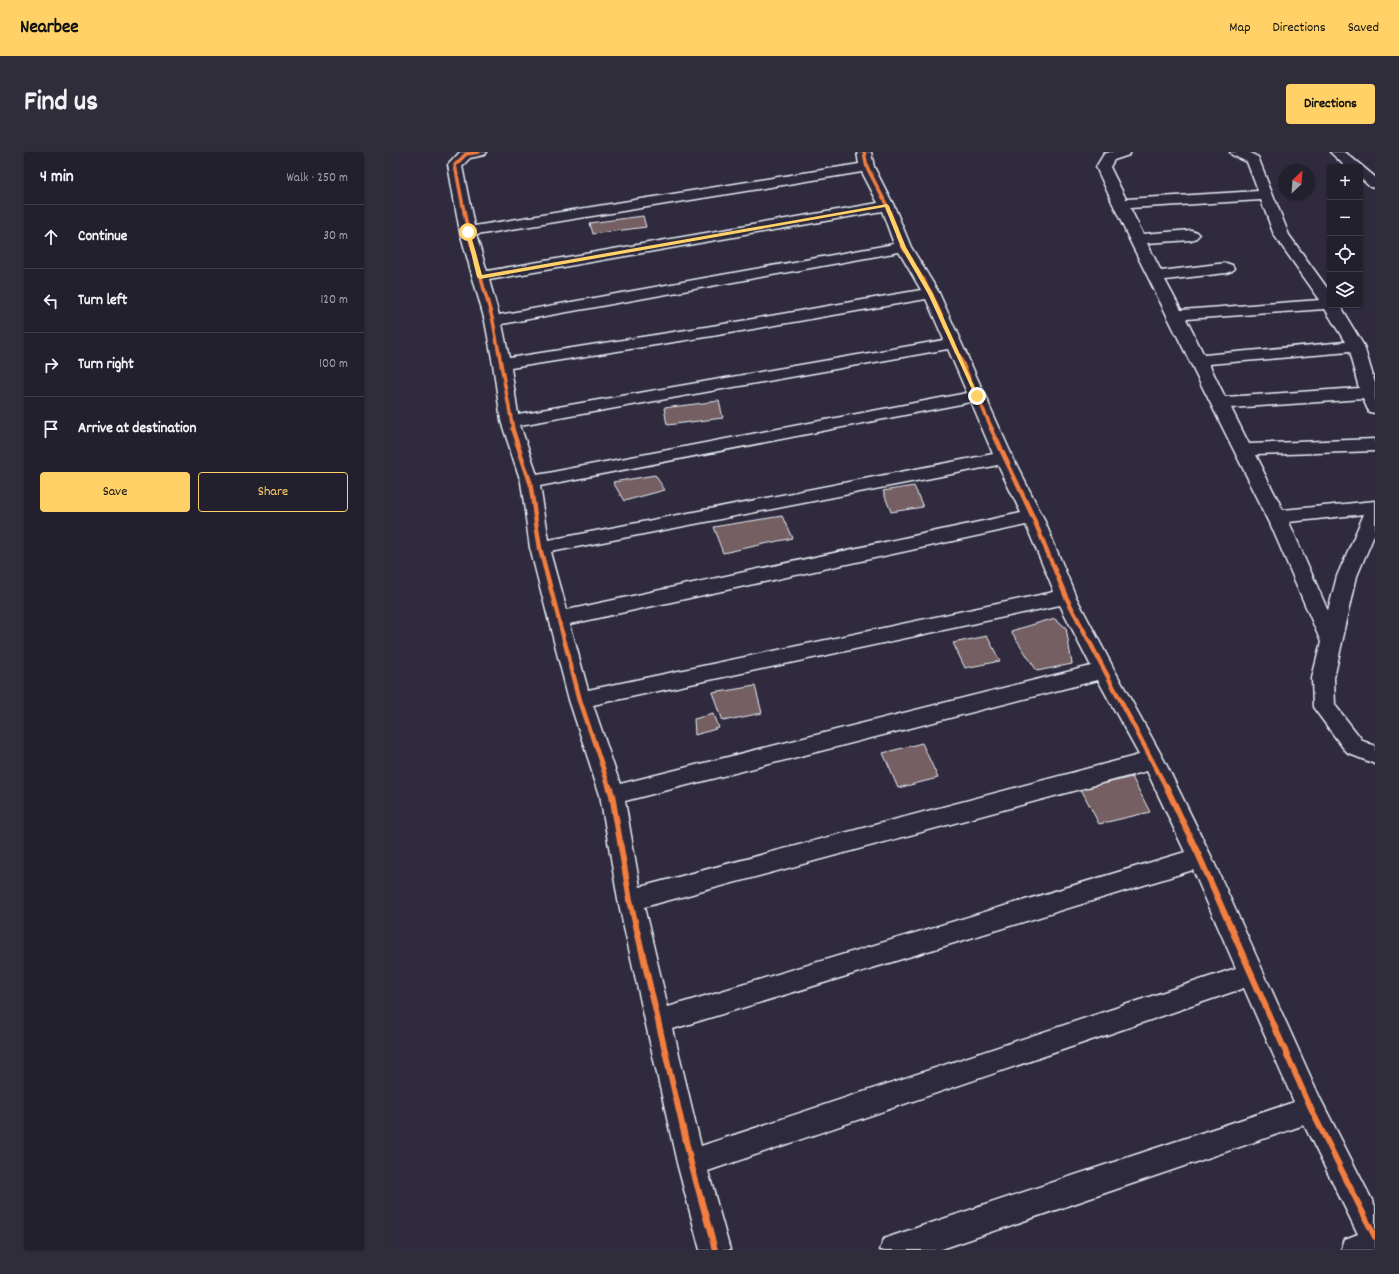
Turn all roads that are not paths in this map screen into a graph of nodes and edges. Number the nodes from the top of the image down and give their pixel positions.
1 (479, 152) edge
2 (1124, 152) edge
3 (1237, 152) edge
4 (1337, 152) edge
5 (866, 159) edge
6 (1351, 164) edge
7 (1363, 174) edge
8 (1375, 184) edge
9 (1266, 195) junction
10 (1121, 204) junction
11 (887, 206) junction
12 (468, 232) junction
13 (1191, 235) dead end
14 (1137, 239) junction
15 (903, 247) junction
16 (1226, 268) dead end
17 (1156, 276) junction
18 (480, 277) junction
19 (931, 294) junction
20 (1327, 300) edge
21 (1327, 304) edge
22 (1332, 308) edge
23 (1176, 314) junction
24 (493, 321) junction
25 (954, 343) junction
26 (1356, 346) junction
27 (1199, 360) junction
28 (502, 364) junction
29 (977, 396) junction
30 (1372, 400) edge
31 (1221, 403) junction
32 (510, 421) junction
33 (1375, 445) edge
34 (1244, 450) junction
35 (1004, 458) junction
36 (530, 482) junction
37 (1375, 509) edge
38 (1033, 517) junction
39 (1277, 517) junction
40 (540, 548) junction
41 (1066, 597) junction
42 (558, 619) junction
43 (1332, 643) junction
44 (1104, 671) junction
45 (580, 700) junction
46 (1375, 755) edge
47 (1153, 760) junction
48 (612, 795) junction
49 (1200, 858) junction
50 (630, 900) junction
51 (1252, 974) junction
52 (658, 1022) junction
53 (1311, 1109) junction
54 (691, 1163) junction
55 (1375, 1237) edge
56 (1375, 1242) edge
57 (715, 1250) edge
58 (896, 1250) edge
59 (1356, 1250) edge

1 - 12 street
2 - 10 street
3 - 9 street
4 - 6 street
5 - 11 street
5 - 12 street
7 - 8 street
9 - 10 street
9 - 20 street
10 - 14 street
11 - 15 street
11 - 18 street
12 - 18 street
13 - 14 street
14 - 17 street
15 - 19 street
15 - 24 street
16 - 17 street
17 - 23 street
18 - 24 street
19 - 25 street
19 - 28 street
21 - 23 street
22 - 26 street
23 - 27 street
24 - 28 street
25 - 29 street
25 - 32 street
26 - 27 street
26 - 30 street
27 - 31 street
28 - 32 street
29 - 35 street
29 - 36 street
30 - 31 street
31 - 34 street
32 - 36 street
33 - 34 street
34 - 39 street
35 - 38 street
35 - 40 street
36 - 40 street
37 - 39 street
37 - 43 street
38 - 41 street
38 - 42 street
39 - 43 street
40 - 42 street
41 - 44 street
41 - 45 street
42 - 45 street
43 - 46 street
44 - 47 street
44 - 48 street
45 - 48 street
47 - 49 street
47 - 50 street
48 - 50 street
49 - 51 street
49 - 52 street
50 - 52 street
51 - 53 street
51 - 54 street
52 - 54 street
53 - 55 street
53 - 58 street
54 - 57 street
56 - 59 street

